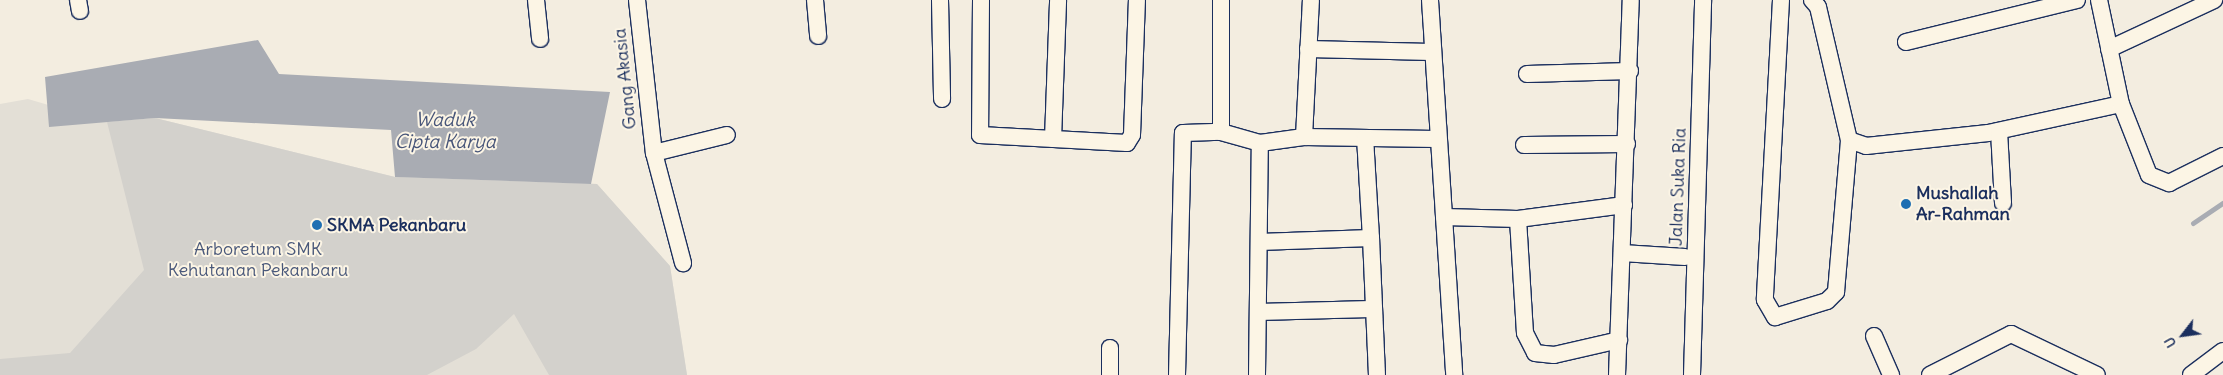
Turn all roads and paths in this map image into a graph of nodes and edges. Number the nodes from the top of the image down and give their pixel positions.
1 (536, 0) edge
2 (637, 0) edge
3 (815, 0) edge
4 (940, 0) edge
5 (981, 0) edge
6 (1058, 0) edge
7 (1137, 0) edge
8 (1221, 0) edge
9 (1311, 0) edge
10 (1430, 0) edge
11 (1631, 0) edge
12 (1703, 0) edge
13 (1781, 0) edge
14 (1812, 0) edge
15 (2077, 0) edge
16 (2099, 0) edge
17 (2214, 0) edge
18 (818, 36) dead end
19 (540, 39) dead end
20 (1906, 42) dead end
21 (1308, 49) junction
22 (2109, 49) junction
23 (1430, 52) junction
24 (1630, 70) junction
25 (1527, 74) dead end
26 (942, 99) dead end
27 (2121, 104) junction
28 (1999, 131) junction
29 (1221, 132) junction
30 (728, 135) dead end
31 (1304, 137) junction
32 (1365, 138) junction
33 (1053, 139) junction
34 (1436, 139) junction
35 (1849, 140) junction
36 (1260, 143) junction
37 (1627, 144) junction
38 (1524, 146) dead end
39 (654, 153) junction
40 (2223, 156) edge
41 (2003, 202) dead end
42 (1624, 205) junction
43 (1444, 217) junction
44 (1518, 219) junction
45 (1371, 238) junction
46 (1258, 242) junction
47 (1622, 253) junction
48 (1685, 257) dead end
49 (683, 263) dead end
50 (1371, 310) junction
51 (1258, 312) junction
52 (1874, 336) dead end
53 (1618, 340) junction
54 (1110, 348) dead end
55 (2223, 351) edge
56 (1110, 375) edge
57 (1177, 375) edge
58 (1257, 375) edge
59 (1377, 375) edge
60 (1454, 375) edge
61 (1617, 375) edge
62 (1692, 375) edge
63 (1891, 375) edge
64 (1930, 375) edge
65 (2097, 375) edge
66 (2191, 375) edge

1 - 19 street
2 - 39 street, Gang Akasia
3 - 18 street
4 - 26 street
5 - 33 street
6 - 33 street
7 - 33 street
8 - 29 street
9 - 21 street
10 - 23 street
11 - 24 street
12 - 62 street, Jalan Suka Ria
13 - 35 street
14 - 35 street
15 - 20 street
16 - 22 street
17 - 22 street
21 - 23 street
21 - 31 street
22 - 27 street
23 - 34 street
24 - 25 street
24 - 37 street
27 - 28 street
27 - 40 street
28 - 35 street
28 - 41 street
29 - 36 street
29 - 57 street
30 - 39 street
31 - 32 street
31 - 36 street
32 - 34 street
32 - 45 street
34 - 43 street
36 - 46 street
37 - 38 street
37 - 42 street
39 - 49 street, Gang Akasia
42 - 44 street
42 - 47 street
43 - 44 street
43 - 60 street
44 - 53 street
45 - 46 street
45 - 50 street
46 - 51 street
47 - 48 street
47 - 53 street
50 - 51 street
50 - 59 street
51 - 58 street
52 - 63 street
53 - 61 street
54 - 56 street
55 - 66 street
64 - 65 street

